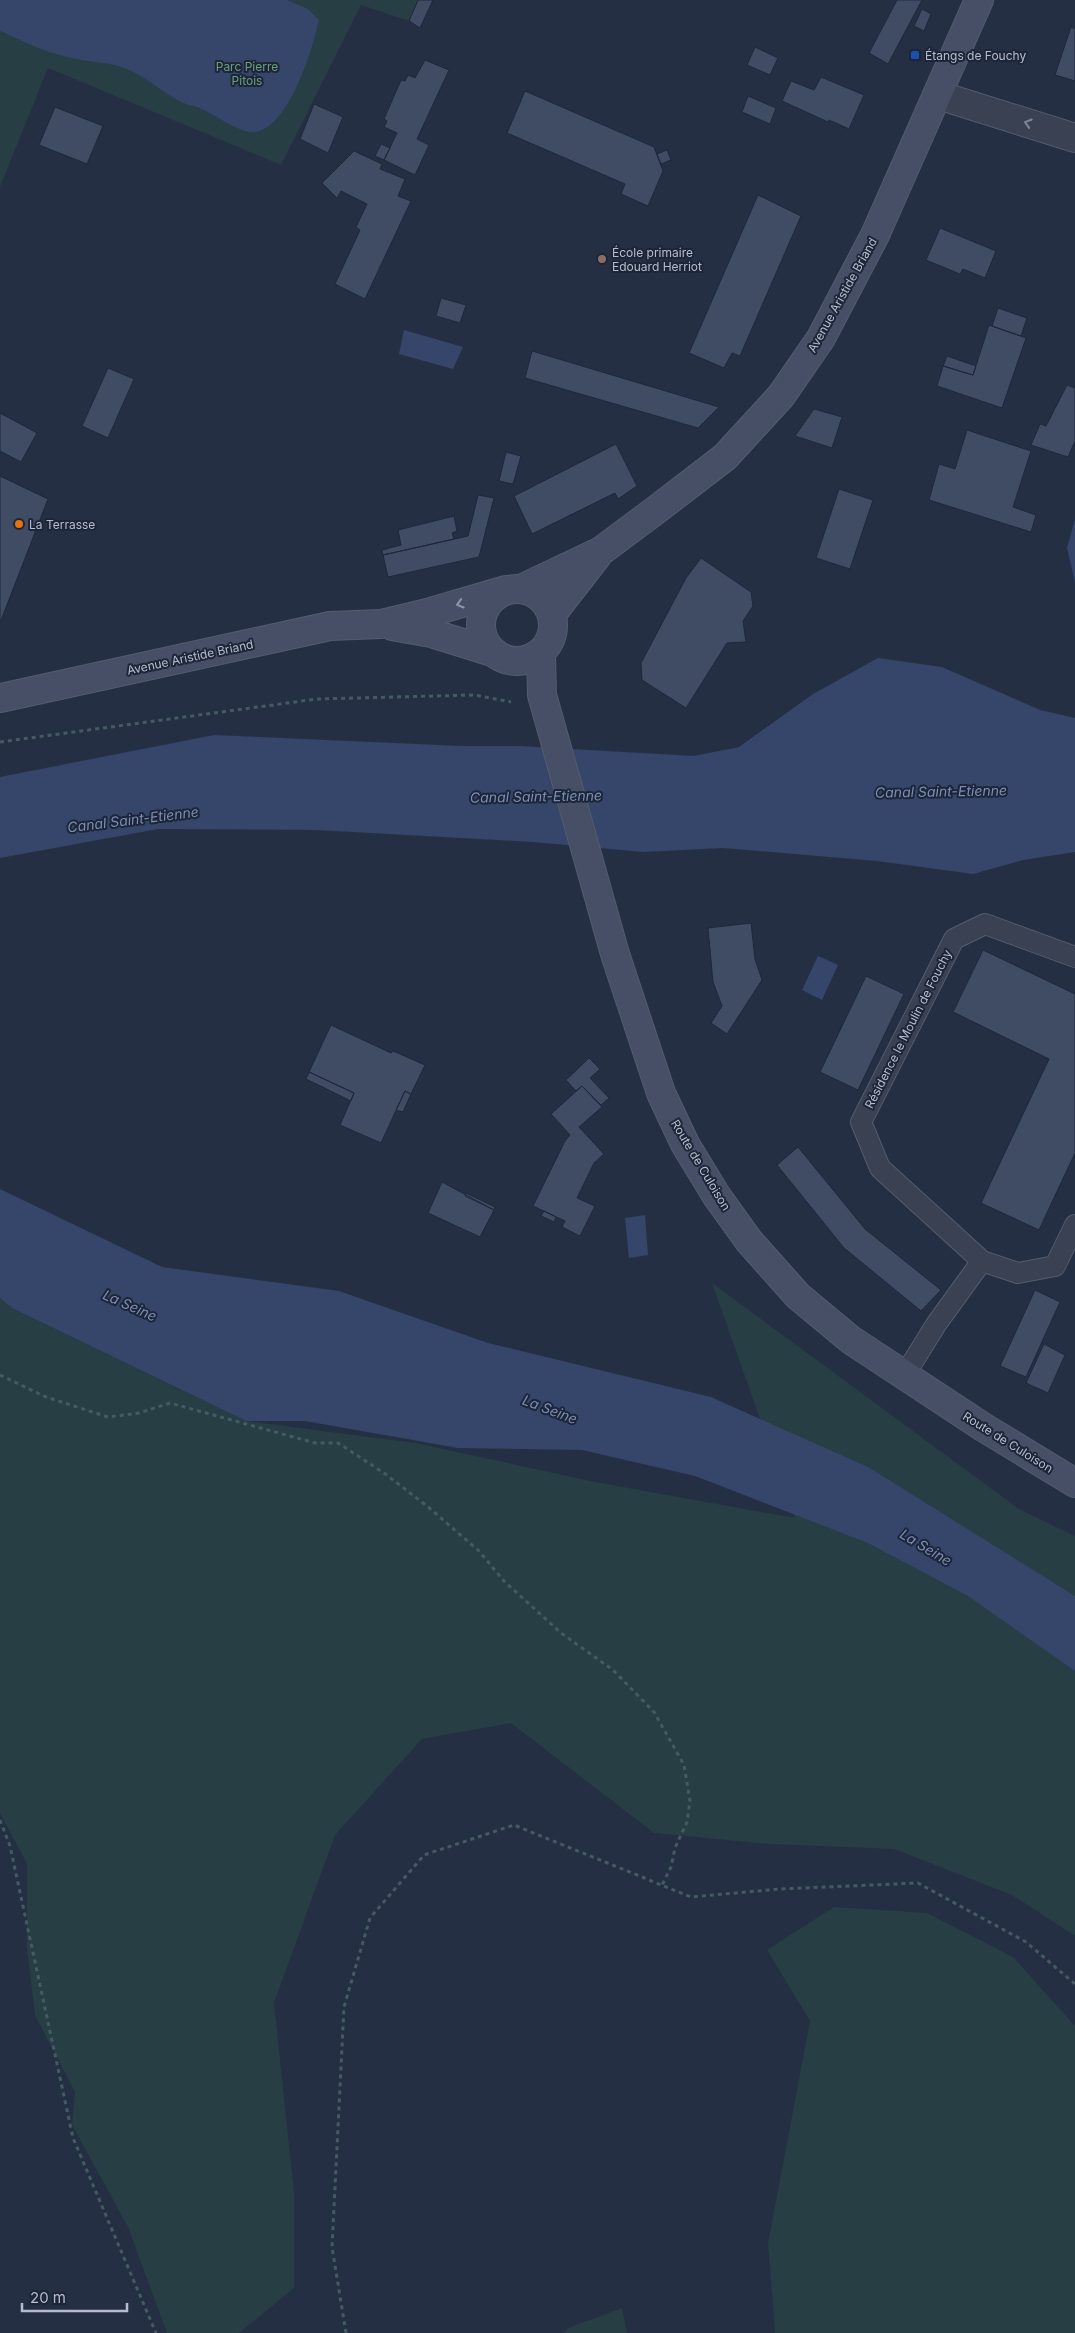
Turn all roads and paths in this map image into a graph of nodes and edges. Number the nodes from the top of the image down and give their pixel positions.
1 (980, 0) edge
2 (938, 95) junction
3 (1075, 138) edge
4 (601, 551) junction
5 (514, 589) junction
6 (552, 614) junction
7 (381, 624) junction
8 (541, 653) junction
9 (501, 656) junction
10 (0, 698) edge
11 (545, 702) junction
12 (0, 742) edge
13 (1075, 957) edge
14 (1075, 1225) edge
15 (982, 1261) junction
16 (0, 1376) edge
17 (904, 1376) junction
18 (1075, 1483) edge
19 (0, 1820) edge
20 (662, 1885) junction
21 (1075, 1984) edge
22 (156, 2333) edge
23 (346, 2333) edge

1 - 2 street, Avenue Aristide Briand
3 -> 2 street
2 - 4 street, Avenue Aristide Briand
4 - 5 street, Avenue Aristide Briand
4 - 6 street, Avenue Aristide Briand
5 - 6 street
5 -> 7 street, Avenue Aristide Briand
5 - 9 street, Avenue Aristide Briand
6 - 8 street
7 - 9 street, Avenue Aristide Briand
7 - 10 street, Avenue Aristide Briand
8 - 9 street, Avenue Aristide Briand
8 - 11 street, Route de Culoison
9 - 11 street, Route de Culoison
11 - 12 path
11 - 17 street, Route de Culoison
13 - 15 lane, Résidence le Moulin de Fouchy
14 - 15 lane, Résidence le Moulin de Fouchy
15 - 17 lane
16 - 20 path
17 - 18 street, Route de Culoison
19 - 22 path
20 - 21 path
20 - 23 path

